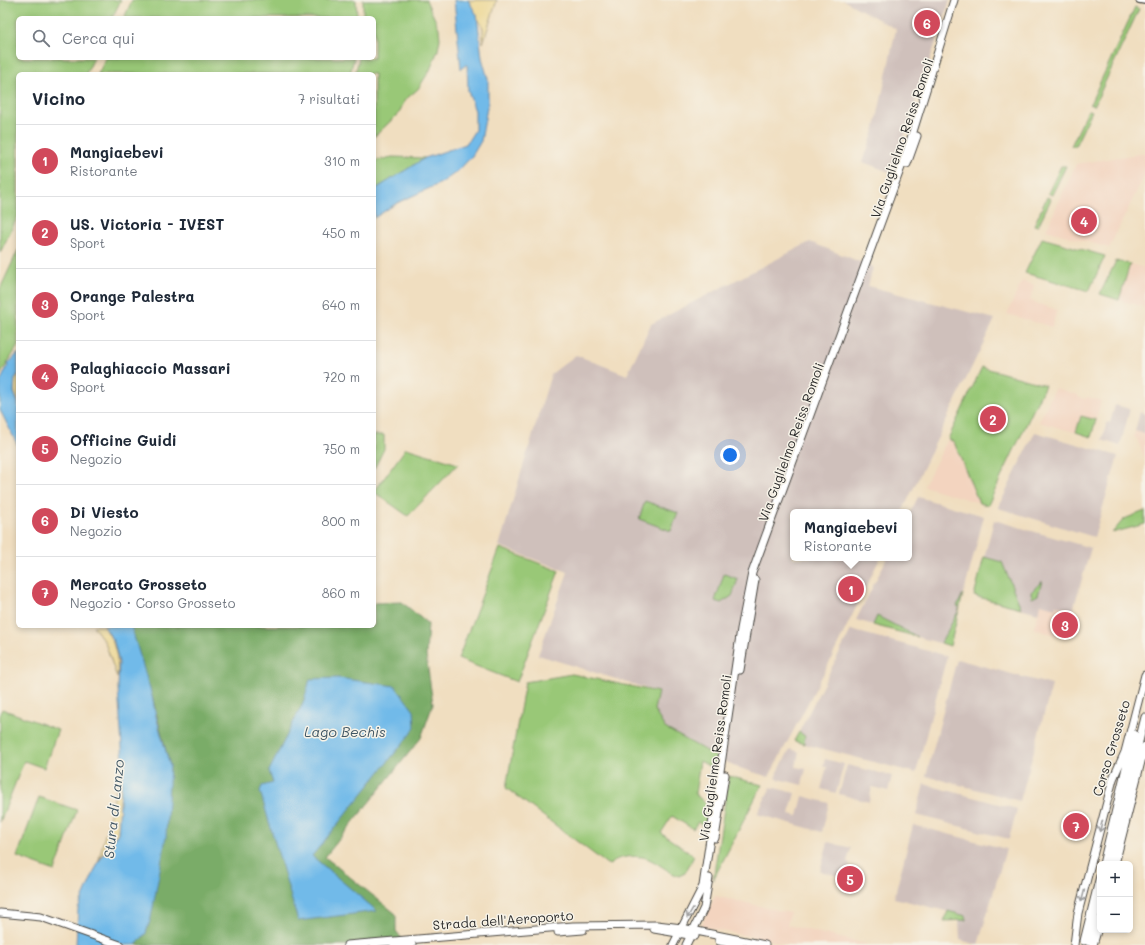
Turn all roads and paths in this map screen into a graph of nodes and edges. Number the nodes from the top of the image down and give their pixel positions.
1 (954, 0) edge
2 (959, 0) edge
3 (1139, 0) edge
4 (1145, 1) edge
5 (1145, 675) edge
6 (1145, 690) edge
7 (1145, 717) edge
8 (1145, 746) edge
9 (1104, 861) edge
10 (1109, 861) edge
11 (1116, 861) edge
12 (1097, 894) edge
13 (1100, 897) edge
14 (0, 912) edge
15 (0, 917) edge
16 (660, 927) junction
17 (1097, 927) edge
18 (680, 930) junction
19 (692, 933) junction
20 (1089, 942) edge
21 (108, 945) edge
22 (120, 945) edge
23 (347, 945) edge
24 (394, 945) edge
25 (673, 945) edge
26 (686, 945) edge
27 (740, 945) edge
28 (765, 945) edge
29 (1074, 945) edge

1 -> 18 main road, Via Guglielmo Reiss Romoli
2 - 19 main road, Via Guglielmo Reiss Romoli
3 - 4 street
5 -> 29 main road, Corso Grosseto
6 - 9 main road, Corso Grosseto
7 - 10 main road, Corso Grosseto
8 - 11 main road
12 - 20 main road
13 - 20 main road
14 - 22 main road
15 - 21 main road
16 - 18 main road
16 - 23 main road, Strada dell'Aeroporto
16 - 24 main road, Strada dell'Aeroporto
17 - 20 main road
18 - 19 main road
18 - 25 main road, Via Guglielmo Reiss Romoli
19 - 26 main road, Via Guglielmo Reiss Romoli
19 - 27 main road
19 - 28 main road

